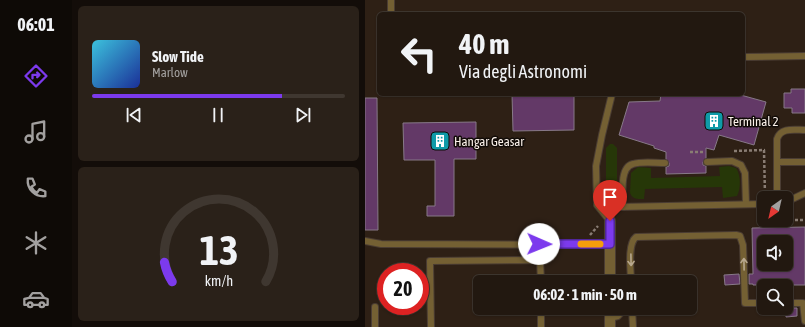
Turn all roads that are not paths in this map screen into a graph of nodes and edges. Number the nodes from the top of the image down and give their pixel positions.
1 (391, 0) edge
2 (391, 12) edge
3 (805, 56) edge
4 (745, 57) edge
5 (612, 96) edge
6 (805, 130) edge
7 (707, 162) dead end
8 (777, 162) junction
9 (805, 162) edge
10 (665, 163) dead end
11 (777, 191) edge
12 (805, 193) edge
13 (793, 199) edge
14 (746, 204) junction
15 (757, 204) edge
16 (623, 207) junction
17 (610, 221) junction
18 (365, 241) edge
19 (610, 244) junction
20 (541, 275) edge
21 (610, 275) edge
22 (631, 275) edge
23 (757, 303) edge
24 (793, 303) edge
25 (375, 307) dead end
26 (541, 315) edge
27 (632, 315) edge
28 (805, 321) edge
29 (375, 327) edge
30 (431, 327) edge
31 (541, 327) edge
32 (633, 327) edge

1 - 2 lane
3 - 4 lane
5 - 17 lane
6 - 8 lane
7 - 14 lane
8 - 9 lane
8 - 11 lane
10 - 16 lane
12 - 13 lane
14 - 15 lane
14 - 16 lane
16 - 17 lane
17 - 19 street
18 - 19 lane
19 - 21 street
20 - 30 lane
23 -> 22 lane
24 - 28 lane
25 - 29 lane
26 - 31 lane
27 - 32 lane

